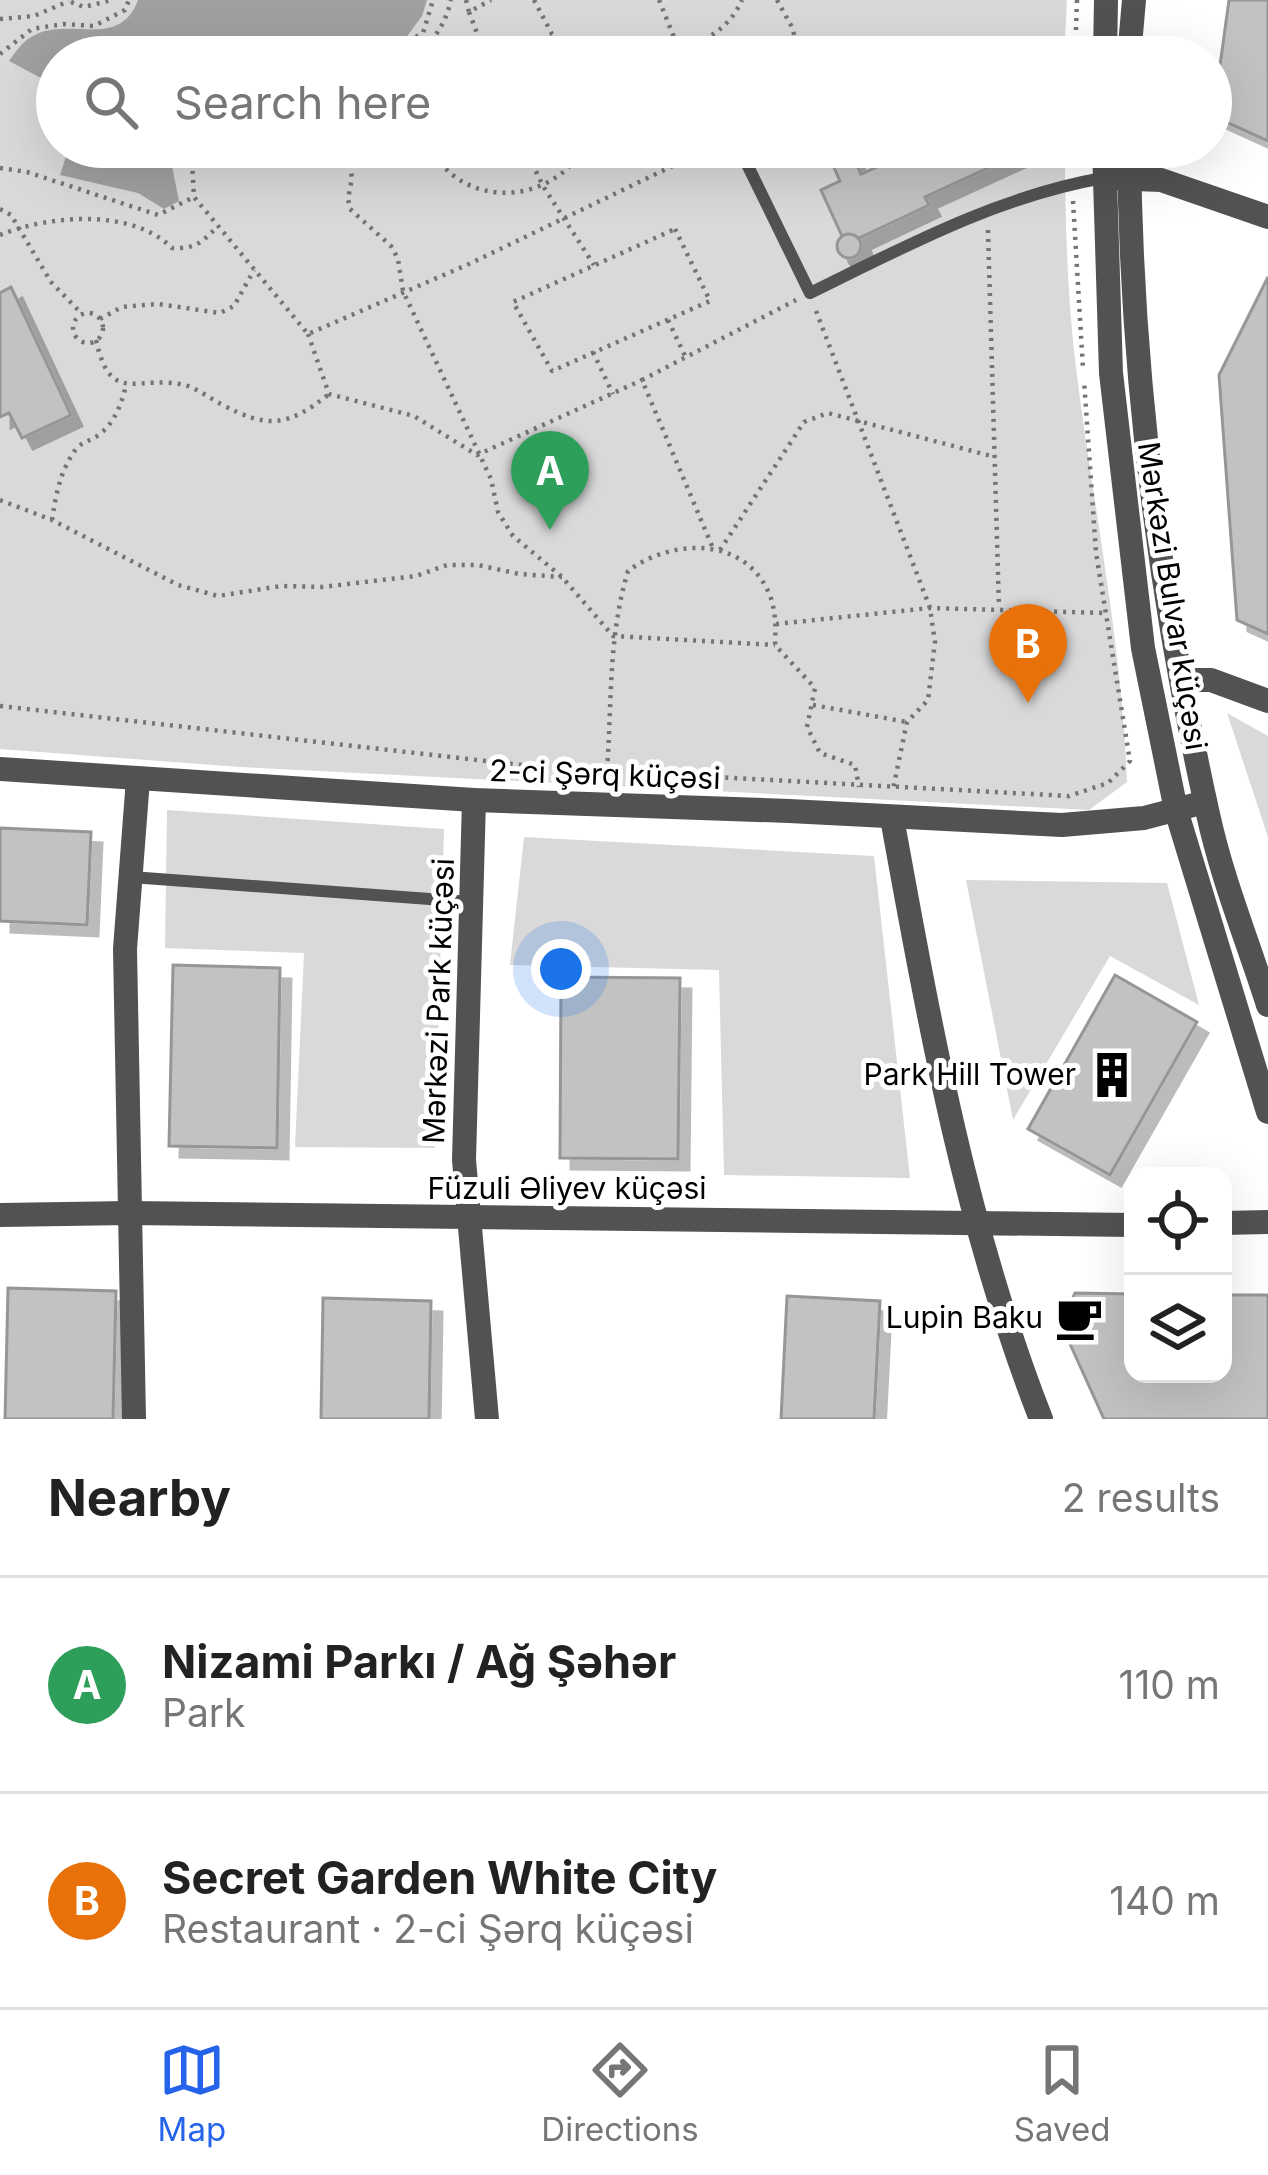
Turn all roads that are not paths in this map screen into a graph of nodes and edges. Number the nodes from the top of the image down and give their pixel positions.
1 (1106, 0) edge
2 (1134, 0) edge
3 (1105, 36) edge
4 (1131, 36) edge
5 (749, 168) edge
6 (1103, 168) edge
7 (1130, 168) edge
8 (1103, 178) junction
9 (1130, 178) junction
10 (1268, 218) edge
11 (1183, 680) junction
12 (1268, 701) edge
13 (0, 769) edge
14 (138, 779) junction
15 (474, 800) junction
16 (1205, 802) junction
17 (1176, 810) junction
18 (892, 818) junction
19 (130, 877) junction
20 (473, 902) junction
21 (1268, 1005) edge
22 (1268, 1112) edge
23 (129, 1213) junction
24 (0, 1215) edge
25 (470, 1219) junction
26 (976, 1221) junction
27 (1268, 1222) edge
28 (1232, 1223) edge
29 (1124, 1225) edge
30 (134, 1419) edge
31 (487, 1419) edge
32 (1041, 1419) edge

1 - 3 street
2 - 4 street
5 - 8 lane
6 - 8 street, Mərkəzi Bulvar küçəsi
7 - 9 street, Mərkəzi Bulvar küçəsi
8 - 9 street
8 - 17 street, Mərkəzi Bulvar küçəsi
9 - 10 street
9 - 11 street, Mərkəzi Bulvar küçəsi
11 - 12 street
11 - 16 street, Mərkəzi Bulvar küçəsi
13 - 14 street, 2-ci Şərq küçəsi
14 - 15 street, 2-ci Şərq küçəsi
14 - 19 street
15 - 18 street, 2-ci Şərq küçəsi
15 - 20 street, Mərkəzi Park küçəsi
16 - 17 street, 2-ci Şərq küçəsi
16 - 21 street, Mərkəzi Bulvar küçəsi
17 - 18 street, 2-ci Şərq küçəsi
17 - 22 street, Mərkəzi Bulvar küçəsi
18 - 26 street
19 - 20 lane
19 - 23 street
20 - 25 street, Mərkəzi Park küçəsi
23 - 24 street, Füzuli Əliyev küçəsi
23 - 25 street, Füzuli Əliyev küçəsi
23 - 30 street
25 - 26 street, Füzuli Əliyev küçəsi
25 - 31 street, Mərkəzi Park küçəsi
26 - 29 street, Füzuli Əliyev küçəsi
26 - 32 street
27 - 28 street

